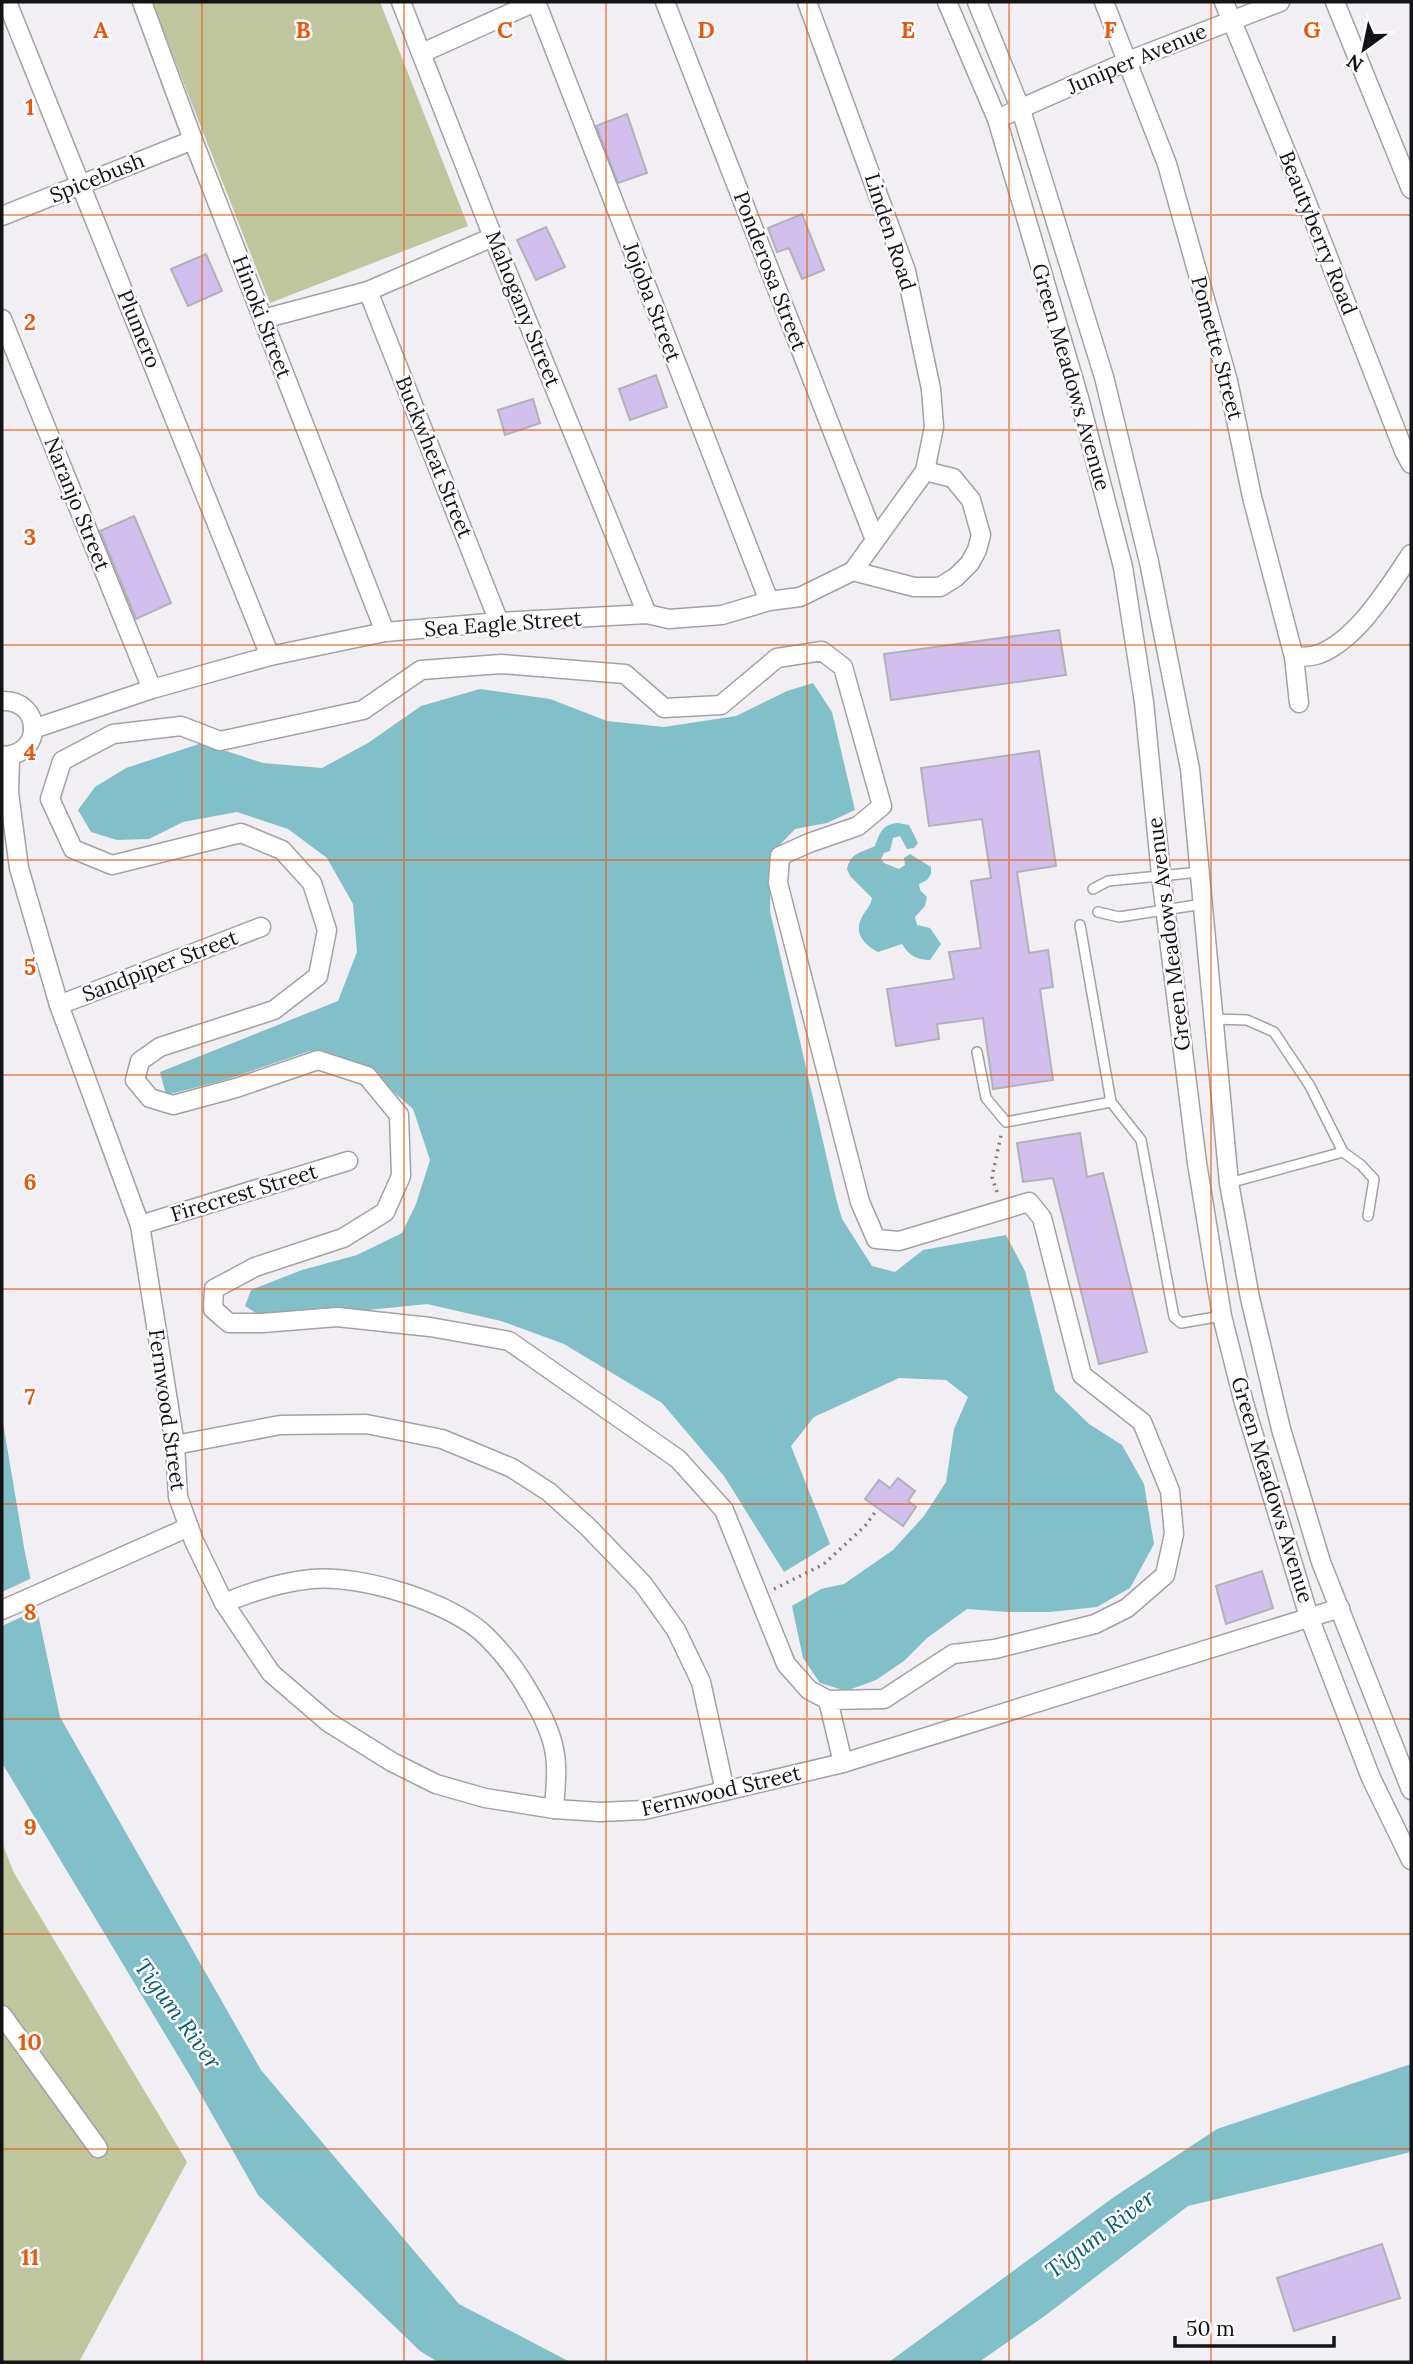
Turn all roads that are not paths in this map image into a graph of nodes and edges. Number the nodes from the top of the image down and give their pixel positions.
1 (7, 2) edge
2 (142, 2) edge
3 (401, 2) edge
4 (535, 2) edge
5 (666, 2) edge
6 (807, 2) edge
7 (947, 2) edge
8 (977, 2) edge
9 (1104, 2) edge
10 (1224, 2) edge
11 (1280, 2) edge
12 (1335, 2) edge
13 (1231, 19) junction
14 (422, 53) junction
15 (1128, 61) junction
16 (1021, 110) junction
17 (997, 120) junction
18 (193, 140) junction
19 (80, 184) junction
20 (1411, 189) edge
21 (2, 216) edge
22 (493, 237) junction
23 (368, 291) junction
24 (2, 319) edge
25 (263, 319) junction
26 (1411, 464) edge
27 (925, 471) junction
28 (875, 540) junction
29 (1411, 555) edge
30 (853, 571) junction
31 (769, 601) junction
32 (647, 614) junction
33 (499, 622) junction
34 (385, 632) junction
35 (270, 656) junction
36 (1294, 657) junction
37 (152, 689) junction
38 (2, 701) edge
39 (1299, 703) dead end
40 (33, 729) junction
41 (6, 756) edge
42 (5, 794) edge
43 (1200, 872) junction
44 (1161, 875) junction
45 (1093, 889) dead end
46 (1203, 904) junction
47 (1167, 911) junction
48 (1098, 912) dead end
49 (1080, 925) dead end
50 (261, 927) dead end
51 (60, 1005) junction
52 (1213, 1019) junction
53 (977, 1052) dead end
54 (1111, 1102) junction
55 (1343, 1152) junction
56 (348, 1161) dead end
57 (1229, 1183) junction
58 (1368, 1216) dead end
59 (140, 1225) junction
60 (1222, 1316) junction
61 (175, 1445) junction
62 (189, 1527) junction
63 (224, 1603) junction
64 (1340, 1608) junction
65 (2, 1610) edge
66 (1310, 1617) junction
67 (828, 1700) junction
68 (843, 1763) junction
69 (1411, 1790) edge
70 (725, 1791) junction
71 (554, 1809) junction
72 (1411, 1860) edge
73 (2, 2015) edge
74 (98, 2148) dead end

1 - 19 street, Plumero
2 - 18 street, Hinoki Street
3 - 14 street, Mahogany Street
4 - 14 street
4 - 31 street, Jojoba Street
5 - 28 street, Ponderosa Street
6 - 27 street, Linden Road
7 - 17 street, Green Meadows Avenue
8 - 16 street, Green Meadows Avenue
9 - 15 street, Pomette Street
10 - 13 street, Beautyberry Road
11 - 13 street, Juniper Avenue
12 - 20 street
13 - 15 street, Juniper Avenue
13 - 26 street, Beautyberry Road
14 - 22 street, Mahogany Street
15 - 16 street, Juniper Avenue
15 - 36 street, Pomette Street
16 - 17 street, Juniper Avenue
16 - 43 street, Green Meadows Avenue
17 - 44 street, Green Meadows Avenue
18 - 19 street, Spicebush
18 - 25 street, Hinoki Street
19 - 21 street, Spicebush
19 - 35 street, Plumero
22 - 23 street
22 - 32 street, Mahogany Street
23 - 25 street
23 - 33 street, Buckwheat Street
24 - 37 street, Naranjo Street
25 - 34 street, Hinoki Street
27 - 28 street, Sea Eagle Street
27 - 30 street
28 - 30 street, Sea Eagle Street
29 - 36 street
30 - 31 street, Sea Eagle Street
31 - 32 street, Sea Eagle Street
32 - 33 street, Sea Eagle Street
33 - 34 street, Sea Eagle Street
34 - 35 street, Sea Eagle Street
35 - 37 street, Sea Eagle Street
36 - 39 street, Pomette Street
37 - 40 street, Sea Eagle Street
38 - 40 street
40 - 41 street
41 - 42 street, Fernwood Street
42 - 51 street, Fernwood Street
43 - 44 lane
43 - 46 street, Green Meadows Avenue
44 - 45 lane
44 - 47 street, Green Meadows Avenue
46 - 47 lane
46 - 52 street, Green Meadows Avenue
47 - 48 lane
47 - 60 street, Green Meadows Avenue
49 - 54 lane
50 - 51 street, Sandpiper Street
51 - 59 street, Fernwood Street
52 - 55 lane
52 - 57 street, Green Meadows Avenue
53 - 54 lane
54 - 60 lane
55 - 57 lane
55 - 58 lane
56 - 59 street, Firecrest Street
57 - 64 street, Green Meadows Avenue
59 - 61 street, Fernwood Street
60 - 66 street, Green Meadows Avenue
61 - 62 street, Fernwood Street
61 - 70 street
62 - 63 street, Fernwood Street
62 - 65 street
63 - 71 street, Fernwood Street
63 - 71 street
64 - 66 street, Fernwood Street
64 - 69 street, Green Meadows Avenue
66 - 68 street, Fernwood Street
66 - 72 street, Green Meadows Avenue
67 - 67 street
67 - 68 street
68 - 70 street, Fernwood Street
70 - 71 street, Fernwood Street
73 - 74 street

